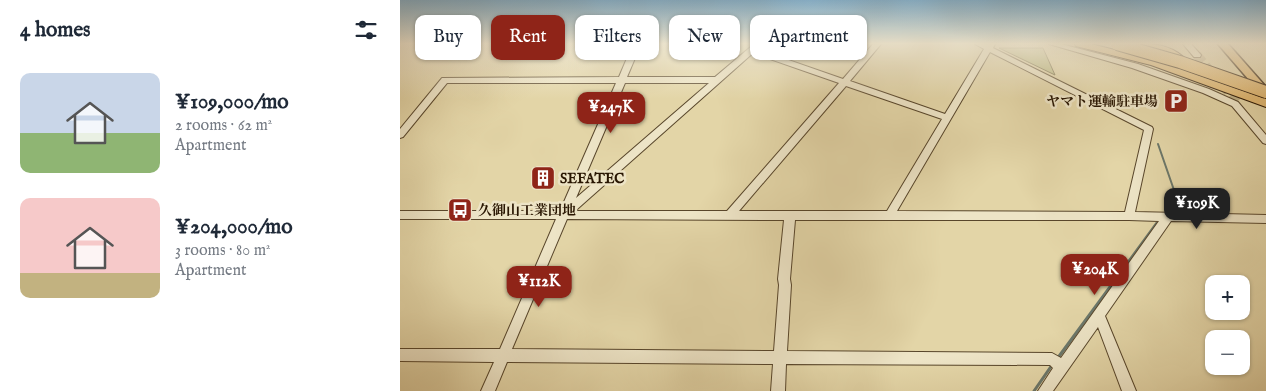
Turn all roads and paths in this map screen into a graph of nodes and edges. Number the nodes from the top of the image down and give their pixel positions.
1 (629, 62) edge
2 (738, 62) edge
3 (794, 62) edge
4 (861, 62) edge
5 (980, 62) edge
6 (1020, 62) edge
7 (1123, 62) edge
8 (1131, 62) edge
9 (1150, 62) joint
10 (1156, 62) edge
11 (1181, 62) edge
12 (1182, 62) edge
13 (1241, 64) joint
14 (1162, 71) junction
15 (621, 79) junction
16 (1236, 79) junction
17 (718, 80) junction
18 (1186, 81) junction
19 (844, 82) junction
20 (1210, 83) junction
21 (1265, 90) edge
22 (1266, 101) edge
23 (1239, 104) tunnel mouth
24 (947, 118) junction
25 (400, 135) edge
26 (1266, 137) edge
27 (1266, 141) edge
28 (565, 214) junction
29 (400, 215) edge
30 (730, 215) junction
31 (790, 215) junction
32 (890, 215) junction
33 (1129, 216) junction
34 (1168, 216) junction
35 (1266, 219) edge
36 (1099, 314) junction
37 (400, 355) edge
38 (503, 356) junction
39 (781, 358) junction
40 (1062, 367) junction
41 (488, 391) edge
42 (778, 391) edge
43 (1045, 391) edge
44 (1128, 391) edge

1 - 15 street
2 - 17 street
3 - 19 street
4 - 19 street
5 - 24 street
6 - 33 street
7 - 18 street
8 - 14 highway
9 - 14 street
9 - 20 highway
10 - 22 highway
11 - 21 highway, bridge
12 - 16 highway
13 - 16 main road
13 - 21 main road
14 - 18 highway
15 - 17 street
15 - 25 street
15 - 28 street
16 - 21 highway
17 - 28 street
18 - 20 highway
18 - 27 street
19 - 24 street
19 - 30 street
20 - 22 highway
23 - 26 street
24 - 32 street
28 - 29 street
28 - 30 street
28 - 38 street
30 - 31 street
31 - 32 street
31 - 39 street
32 - 33 street
33 - 34 street
34 - 35 street
34 - 36 street
36 - 40 street
36 - 44 street
37 - 38 street
38 - 39 street
38 - 41 street
39 - 40 street
39 - 42 street
40 - 43 street

